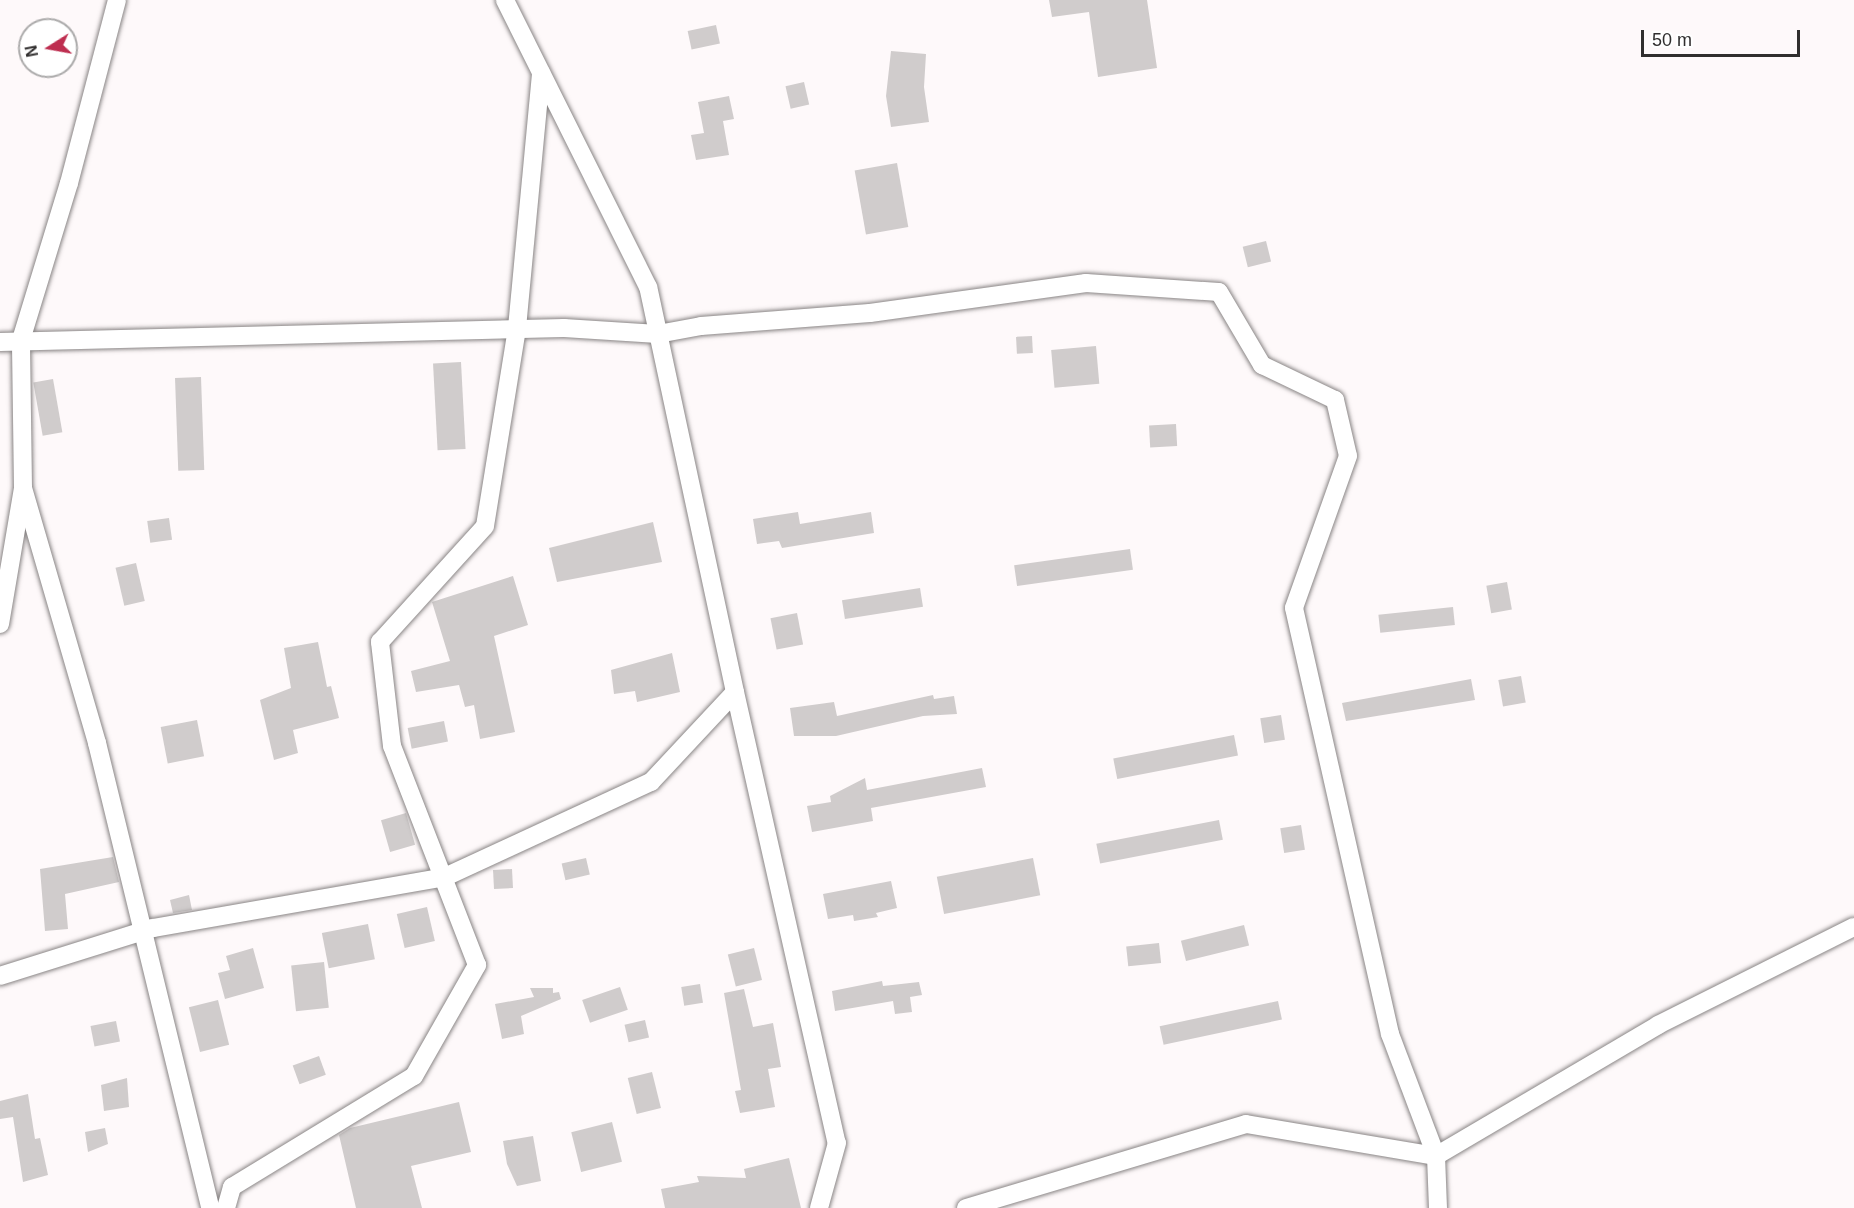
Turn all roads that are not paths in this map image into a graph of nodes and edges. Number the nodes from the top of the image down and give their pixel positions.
1 (117, 0) edge
2 (505, 0) edge
3 (541, 73) junction
4 (517, 328) junction
5 (658, 334) junction
6 (21, 340) junction
7 (0, 342) edge
8 (23, 488) junction
9 (0, 624) edge
10 (735, 692) junction
11 (445, 877) junction
12 (1854, 927) edge
13 (142, 932) junction
14 (0, 976) edge
15 (1436, 1156) junction
16 (210, 1208) edge
17 (226, 1208) edge
18 (819, 1208) edge
19 (966, 1208) edge
20 (1438, 1208) edge

1 - 6 street
2 - 3 street
3 - 4 street
3 - 5 street
4 - 5 street
4 - 6 street
4 - 11 street
5 - 10 street
5 - 15 street
6 - 7 street
6 - 8 street
8 - 9 street
8 - 13 street
10 - 11 street
10 - 18 street
11 - 13 street
11 - 17 street
12 - 15 street
13 - 14 street
13 - 16 street
15 - 19 street
15 - 20 street

